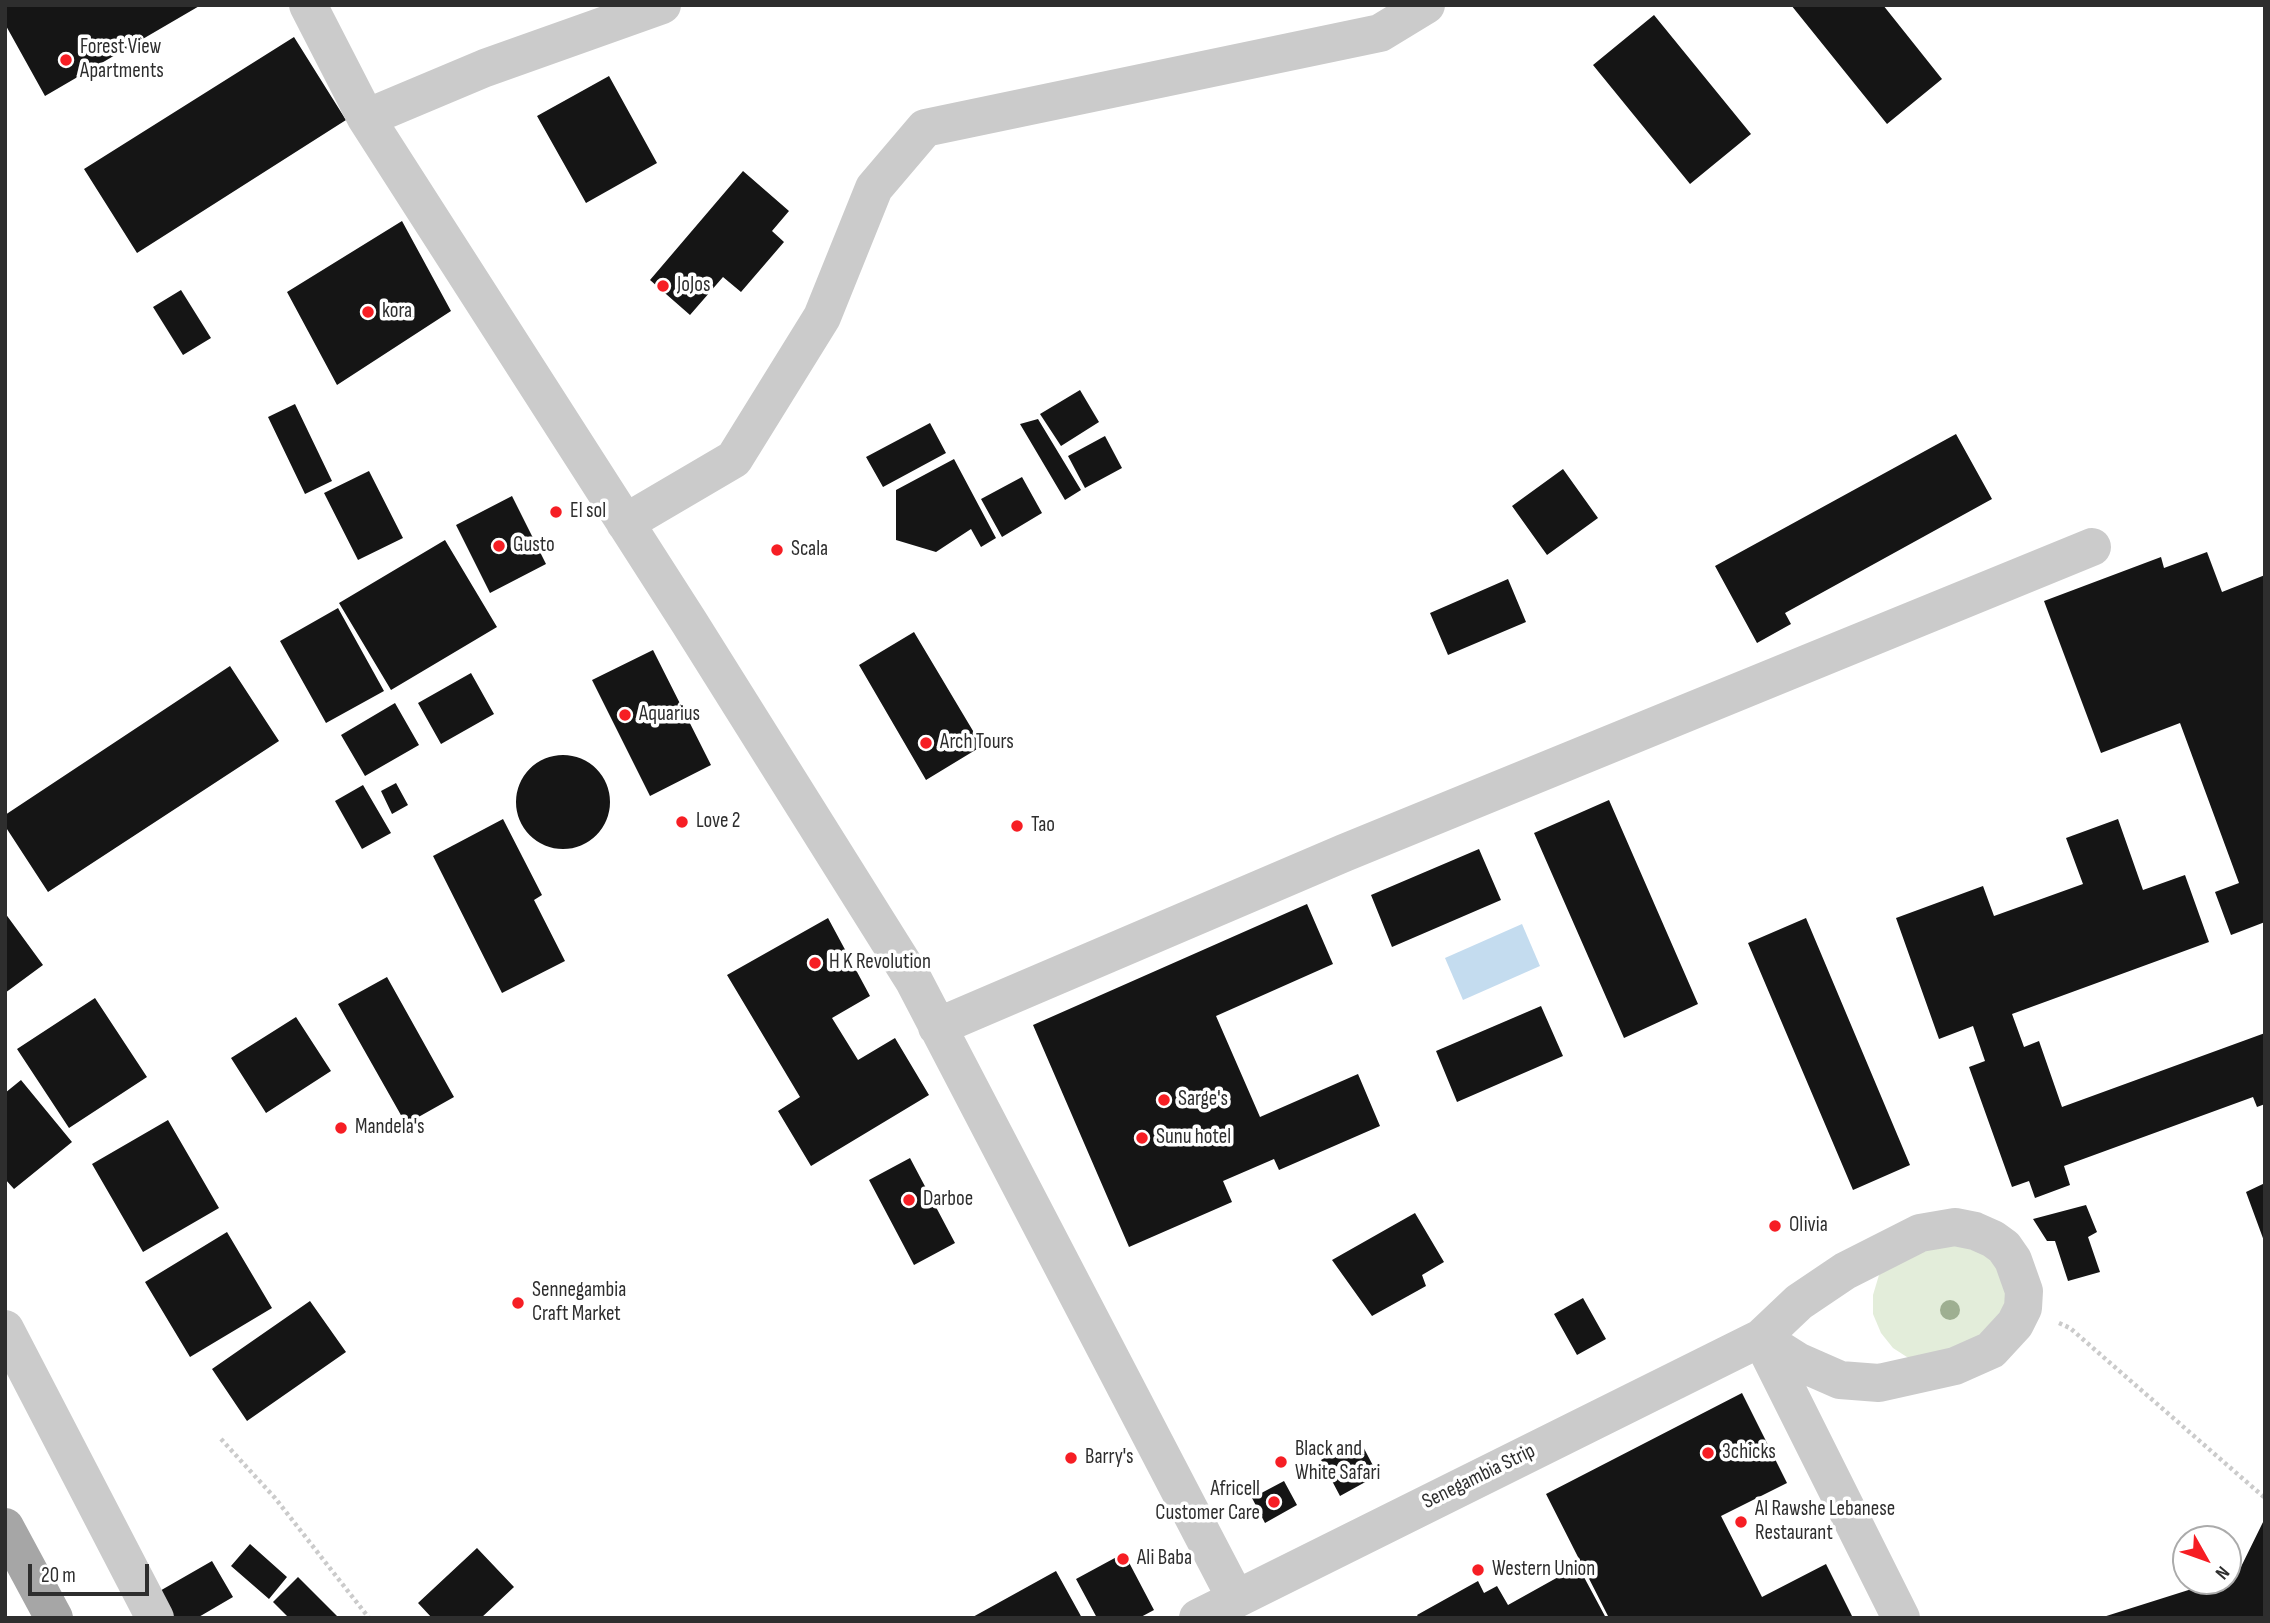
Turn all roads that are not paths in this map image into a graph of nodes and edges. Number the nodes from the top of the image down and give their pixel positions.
1 (308, 5) edge
2 (662, 5) edge
3 (1426, 5) edge
4 (366, 118) junction
5 (625, 523) junction
6 (2092, 547) dead end
7 (937, 1027) junction
8 (5, 1329) edge
9 (1760, 1338) junction
10 (5, 1527) edge
11 (1235, 1597) junction
12 (54, 1618) edge
13 (155, 1618) edge
14 (1198, 1618) edge
15 (1901, 1618) edge

1 - 4 street
2 - 4 street
3 - 5 street
4 - 5 street
5 - 7 street
6 - 7 street
7 - 11 street
8 - 13 street
9 - 9 street, Senegambia Strip
9 - 11 street, Senegambia Strip
9 - 15 street
10 - 12 main road
11 - 14 street, Senegambia Strip

